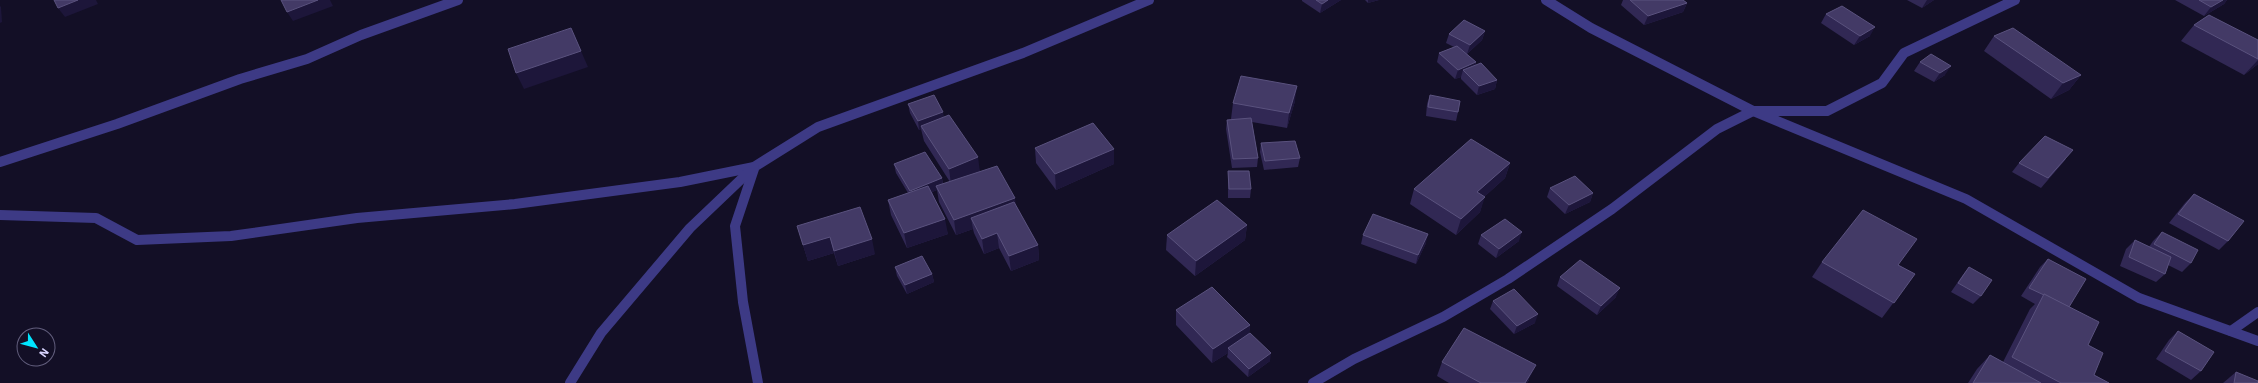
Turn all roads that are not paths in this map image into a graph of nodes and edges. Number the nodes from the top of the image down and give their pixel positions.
1 (458, 0) edge
2 (1149, 0) edge
3 (1546, 0) edge
4 (2015, 0) edge
5 (1753, 111) junction
6 (0, 162) edge
7 (754, 167) junction
8 (0, 215) edge
9 (2258, 312) edge
10 (2231, 331) junction
11 (2258, 341) edge
12 (570, 383) edge
13 (758, 383) edge
14 (1313, 383) edge

1 - 6 street
2 - 7 street
3 - 5 street
4 - 5 street
5 - 10 street
5 - 14 street
7 - 8 street
7 - 12 street
7 - 13 street
9 - 10 street
10 - 11 street

